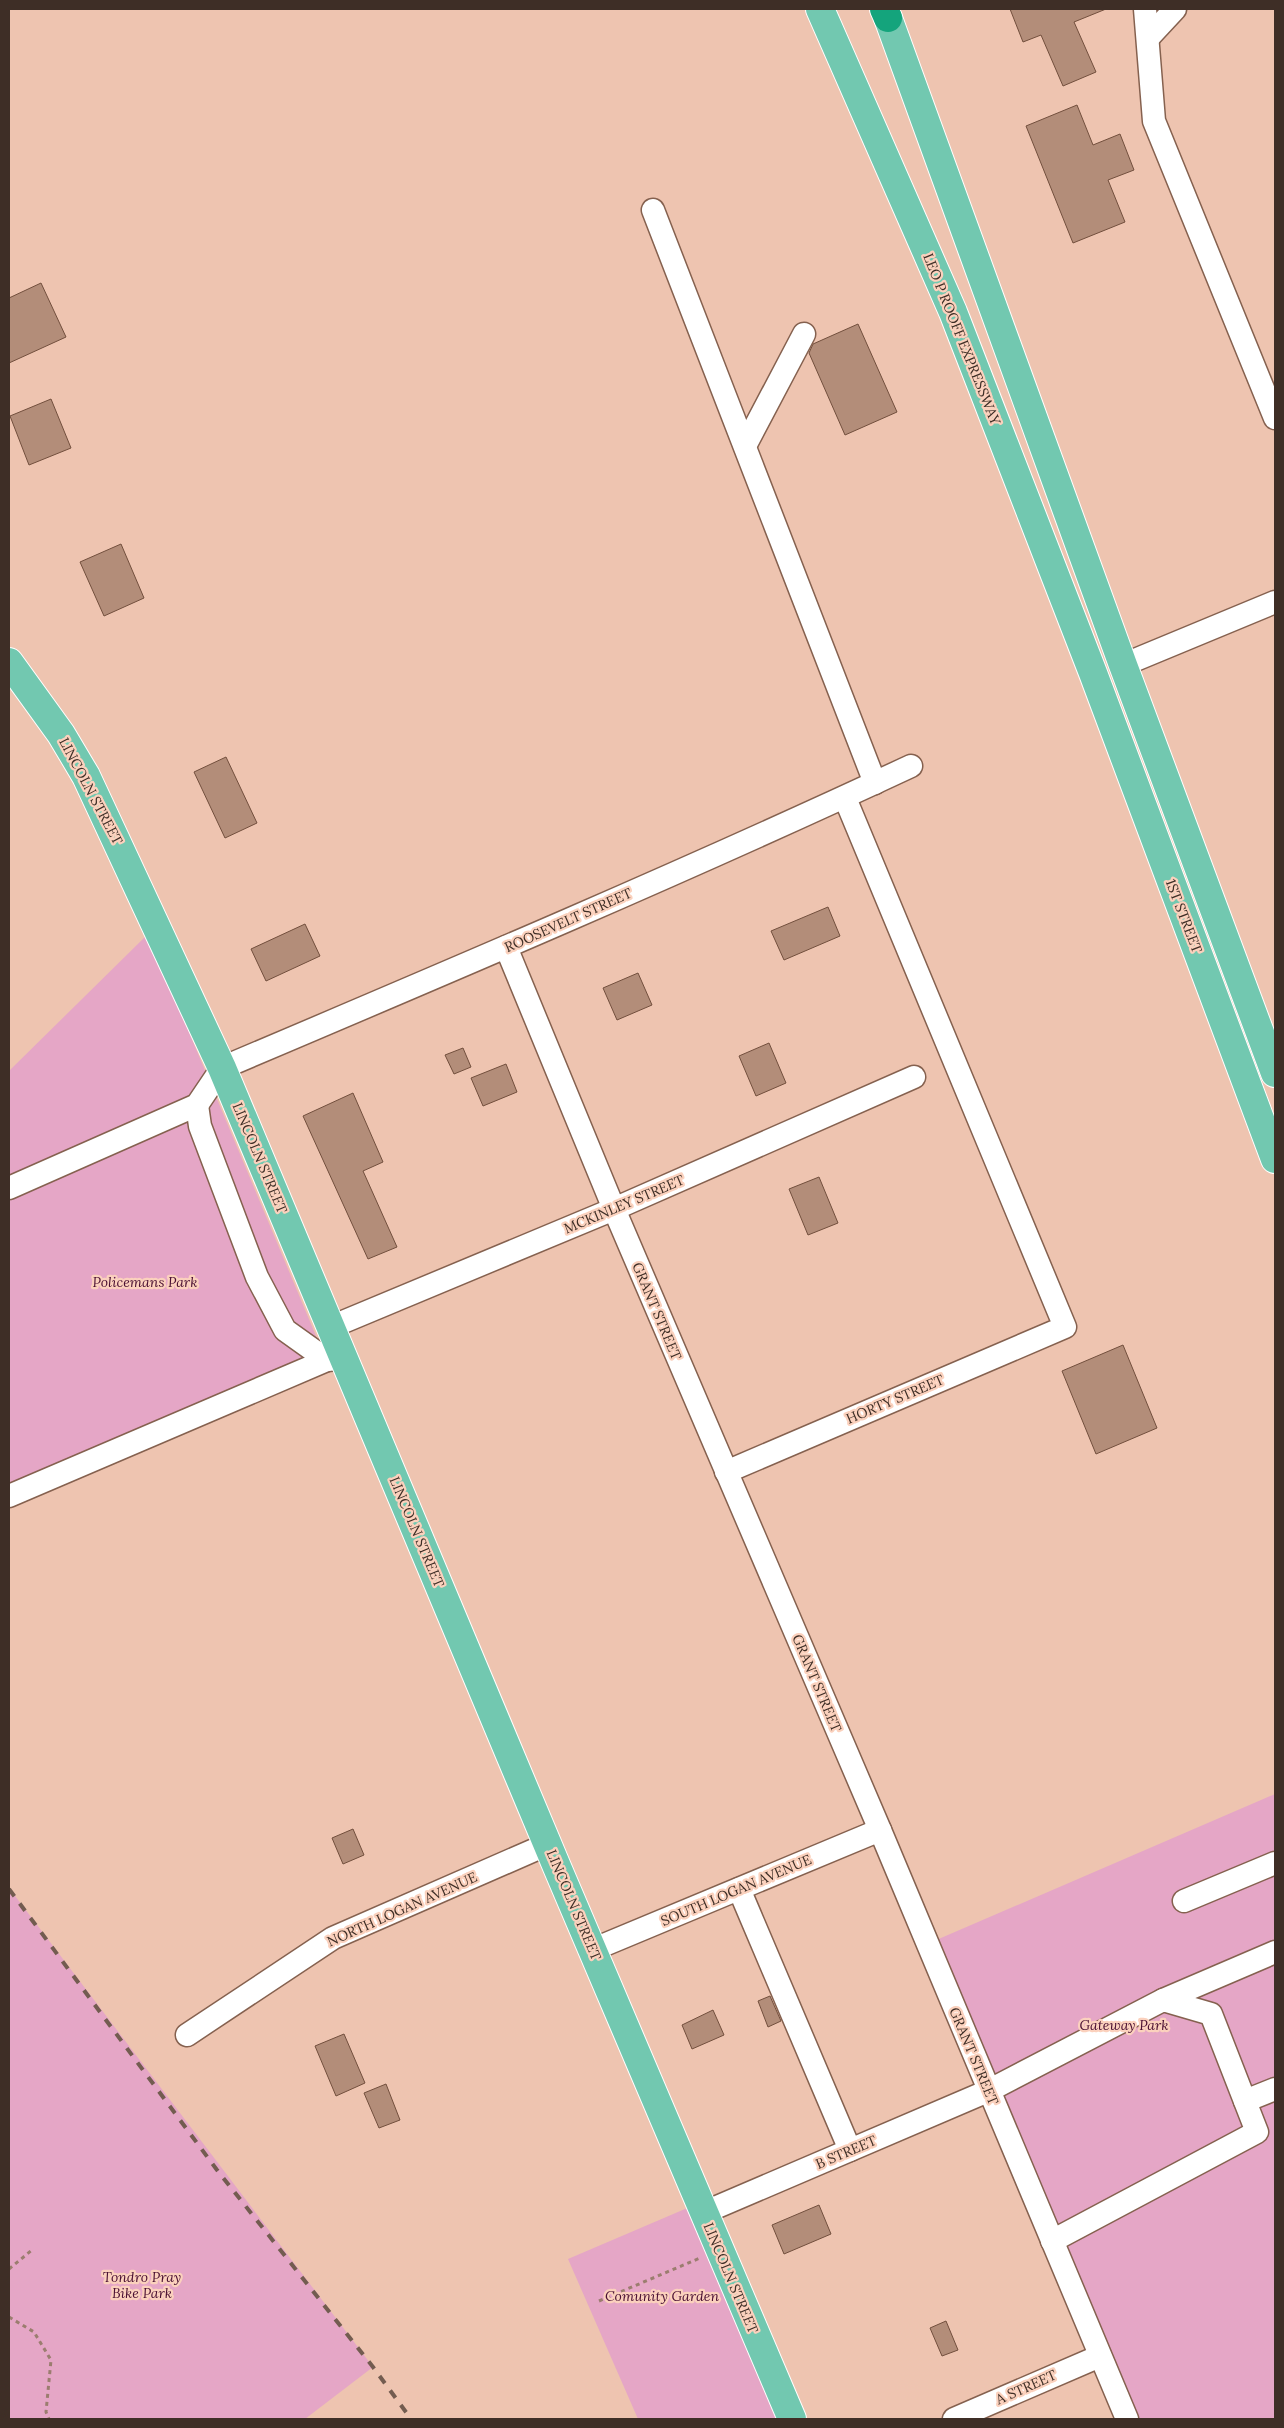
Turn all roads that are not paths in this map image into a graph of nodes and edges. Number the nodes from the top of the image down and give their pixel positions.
1 (820, 9) edge
2 (1145, 9) edge
3 (1175, 9) edge
4 (886, 12) edge
5 (1148, 38) junction
6 (654, 210) dead end
7 (804, 334) dead end
8 (1275, 418) edge
9 (745, 446) junction
10 (1275, 602) edge
11 (9, 662) edge
12 (1123, 665) junction
13 (1093, 673) joint
14 (911, 766) dead end
15 (876, 783) junction
16 (845, 798) junction
17 (506, 947) junction
18 (222, 1068) junction
19 (1275, 1073) edge
20 (914, 1077) dead end
21 (197, 1105) junction
22 (1275, 1159) edge
23 (9, 1188) edge
24 (614, 1209) junction
25 (331, 1327) junction
26 (336, 1359) junction
27 (726, 1472) junction
28 (9, 1496) edge
29 (880, 1830) junction
30 (548, 1844) junction
31 (1275, 1863) edge
32 (740, 1889) junction
33 (1184, 1901) dead end
34 (592, 1950) junction
35 (1275, 1952) edge
36 (1164, 2000) junction
37 (187, 2035) dead end
38 (1275, 2089) edge
39 (988, 2090) junction
40 (1245, 2101) junction
41 (1266, 2129) edge
42 (850, 2150) junction
43 (703, 2213) junction
44 (1052, 2241) junction
45 (1100, 2356) junction
46 (792, 2419) edge
47 (957, 2419) edge
48 (1127, 2419) edge

1 - 13 main road, LEO P ROOFF EXPRESSWAY
2 - 5 street
3 - 5 street
4 - 12 main road
5 - 8 street
6 - 9 street
7 - 9 street
9 - 15 street
10 - 12 street
11 - 18 main road, LINCOLN STREET
12 - 19 main road
13 - 22 main road, 1ST STREET
14 - 15 street, ROOSEVELT STREET
15 - 16 street, ROOSEVELT STREET
16 - 17 street, ROOSEVELT STREET
16 - 27 street, HORTY STREET
17 - 18 street, ROOSEVELT STREET
17 - 24 street, GRANT STREET
18 - 21 street
18 - 25 main road, LINCOLN STREET
20 - 24 street, MCKINLEY STREET
21 - 23 street
21 - 26 street
24 - 25 street, MCKINLEY STREET
24 - 27 street, GRANT STREET
25 - 26 main road, LINCOLN STREET
26 - 28 street
26 - 30 main road, LINCOLN STREET
27 - 29 street, GRANT STREET
29 - 32 street, SOUTH LOGAN AVENUE
29 - 39 street, GRANT STREET
30 - 34 main road, LINCOLN STREET
30 - 37 street, NORTH LOGAN AVENUE
31 - 33 street
32 - 34 street, SOUTH LOGAN AVENUE
32 - 42 street
34 - 43 main road, LINCOLN STREET
35 - 36 street, B STREET
36 - 39 street, B STREET
36 - 40 street
38 - 40 street
39 - 42 street, B STREET
39 - 44 street, GRANT STREET
40 - 41 street
41 - 44 street
42 - 43 street, B STREET
43 - 46 main road, LINCOLN STREET
44 - 45 street, GRANT STREET
45 - 47 street, A STREET
45 - 48 street, GRANT STREET

